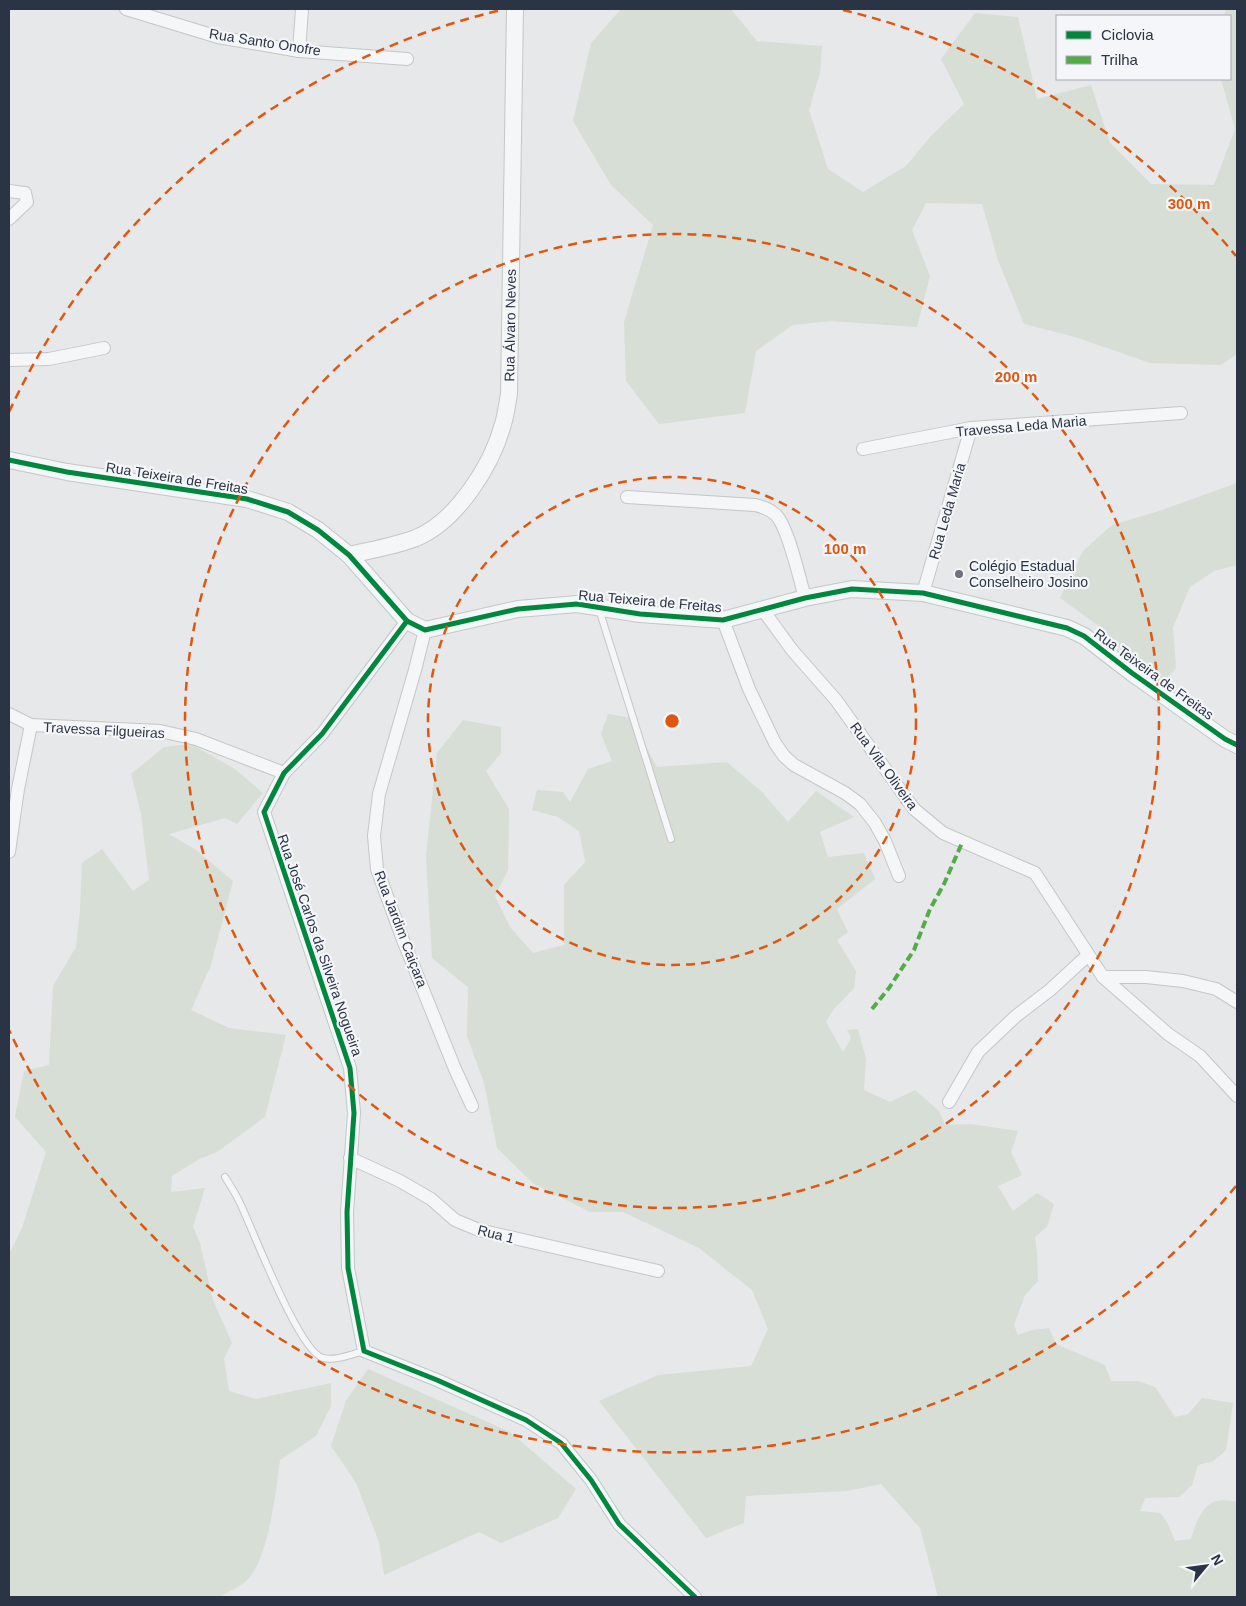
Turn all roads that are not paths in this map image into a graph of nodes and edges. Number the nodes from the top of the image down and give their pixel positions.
1 (126, 9) edge
2 (302, 9) edge
3 (515, 9) edge
4 (299, 50) junction
5 (407, 59) dead end
6 (9, 191) edge
7 (9, 218) edge
8 (104, 348) dead end
9 (9, 360) edge
10 (1181, 413) dead end
11 (971, 428) junction
12 (862, 449) dead end
13 (9, 460) edge
14 (627, 496) dead end
15 (349, 555) junction
16 (923, 594) junction
17 (805, 598) junction
18 (599, 607) junction
19 (763, 610) junction
20 (723, 620) junction
21 (407, 621) junction
22 (424, 630) junction
23 (9, 714) edge
24 (31, 725) junction
25 (1237, 744) edge
26 (284, 773) junction
27 (13, 788) edge
28 (671, 840) dead end
29 (9, 852) edge
30 (899, 876) dead end
31 (1087, 956) junction
32 (1103, 977) junction
33 (1237, 1002) edge
34 (1237, 1096) edge
35 (948, 1102) dead end
36 (472, 1106) dead end
37 (350, 1158) junction
38 (225, 1176) dead end
39 (658, 1271) dead end
40 (364, 1351) junction
41 (695, 1597) edge

1 - 4 street, Rua Santo Onofre
2 - 4 street
3 - 15 street, Rua Álvaro Neves
4 - 5 street, Rua Santo Onofre
6 - 7 street
8 - 9 street
10 - 11 street, Travessa Leda Maria
11 - 12 street, Travessa Leda Maria
11 - 16 street, Rua Leda Maria
13 - 15 street, Rua Teixeira de Freitas
14 - 17 street
15 - 21 street, Rua Teixeira de Freitas
16 - 17 street, Rua Teixeira de Freitas
16 - 25 street, Rua Teixeira de Freitas
17 - 19 street, Rua Teixeira de Freitas
18 - 20 street, Rua Teixeira de Freitas
18 - 22 street, Rua Teixeira de Freitas
18 - 28 lane
19 - 20 street, Rua Teixeira de Freitas
19 - 31 street, Rua Vila Oliveira
20 - 30 street
21 - 22 street, Rua Teixeira de Freitas
21 - 26 street, Rua José Carlos da Silveira Nogueira
22 - 36 street, Rua Jardim Caiçara
23 - 24 street, Travessa Filgueiras
24 - 26 street, Travessa Filgueiras
24 - 27 street
26 - 37 street, Rua José Carlos da Silveira Nogueira
27 - 29 street
31 - 32 street, Rua Vila Oliveira
31 - 35 street
32 - 33 street
32 - 34 street, Rua Vila Oliveira
37 - 39 street, Rua 1
37 - 40 street, Rua José Carlos da Silveira Nogueira
38 - 40 lane
40 - 41 street

